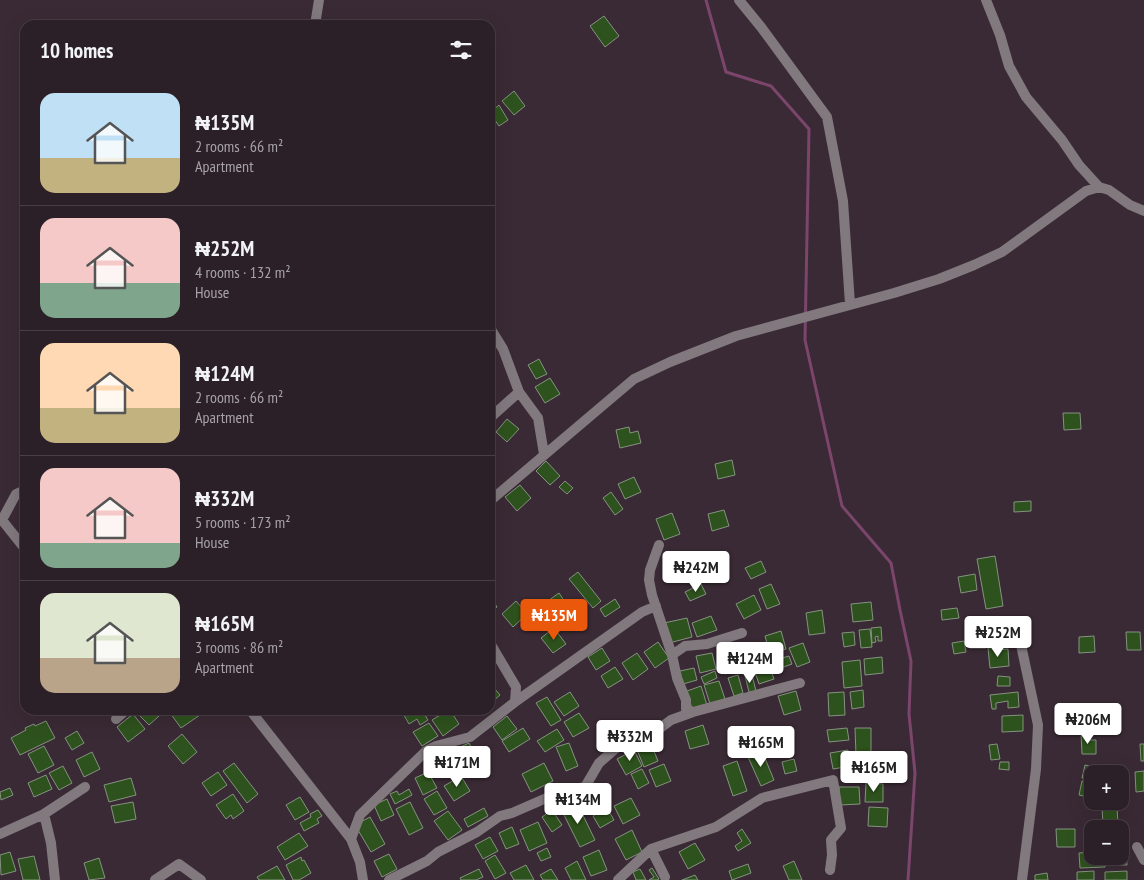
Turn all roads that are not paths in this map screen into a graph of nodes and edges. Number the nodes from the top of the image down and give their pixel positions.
1 (318, 0) edge
2 (739, 0) edge
3 (986, 0) edge
4 (316, 20) edge
5 (1099, 187) junction
6 (1144, 210) edge
7 (850, 304) junction
8 (495, 336) edge
9 (519, 392) junction
10 (495, 414) edge
11 (544, 454) junction
12 (20, 492) edge
13 (495, 497) edge
14 (20, 543) edge
15 (659, 545) dead end
16 (656, 606) junction
17 (1017, 626) dead end
18 (742, 633) dead end
19 (495, 651) edge
20 (672, 655) junction
21 (800, 683) dead end
22 (514, 702) junction
23 (693, 712) junction
24 (121, 715) edge
25 (254, 715) edge
26 (260, 715) edge
27 (116, 720) dead end
28 (258, 720) junction
29 (85, 787) dead end
30 (44, 814) junction
31 (0, 834) edge
32 (351, 838) junction
33 (1137, 847) dead end
34 (651, 850) junction
35 (1144, 860) edge
36 (830, 870) dead end
37 (665, 877) dead end
38 (55, 880) edge
39 (155, 880) edge
40 (201, 880) edge
41 (364, 880) edge
42 (389, 880) edge
43 (618, 880) edge
44 (1022, 880) edge

1 - 4 street
2 - 7 street
3 - 5 street
5 - 6 street
5 - 7 street
7 - 11 street
8 - 9 street
9 - 10 street
9 - 11 street
11 - 13 street
12 - 14 street
15 - 16 street
16 - 20 street
16 - 22 street
17 - 44 street
18 - 20 street
19 - 22 street
20 - 23 street
21 - 23 street
22 - 32 street
23 - 42 street
24 - 27 street
25 - 28 street
26 - 28 street
28 - 32 street
29 - 30 street
30 - 31 street
30 - 38 street
32 - 41 street
33 - 35 street
34 - 36 street
34 - 37 street
34 - 43 street
39 - 40 street

